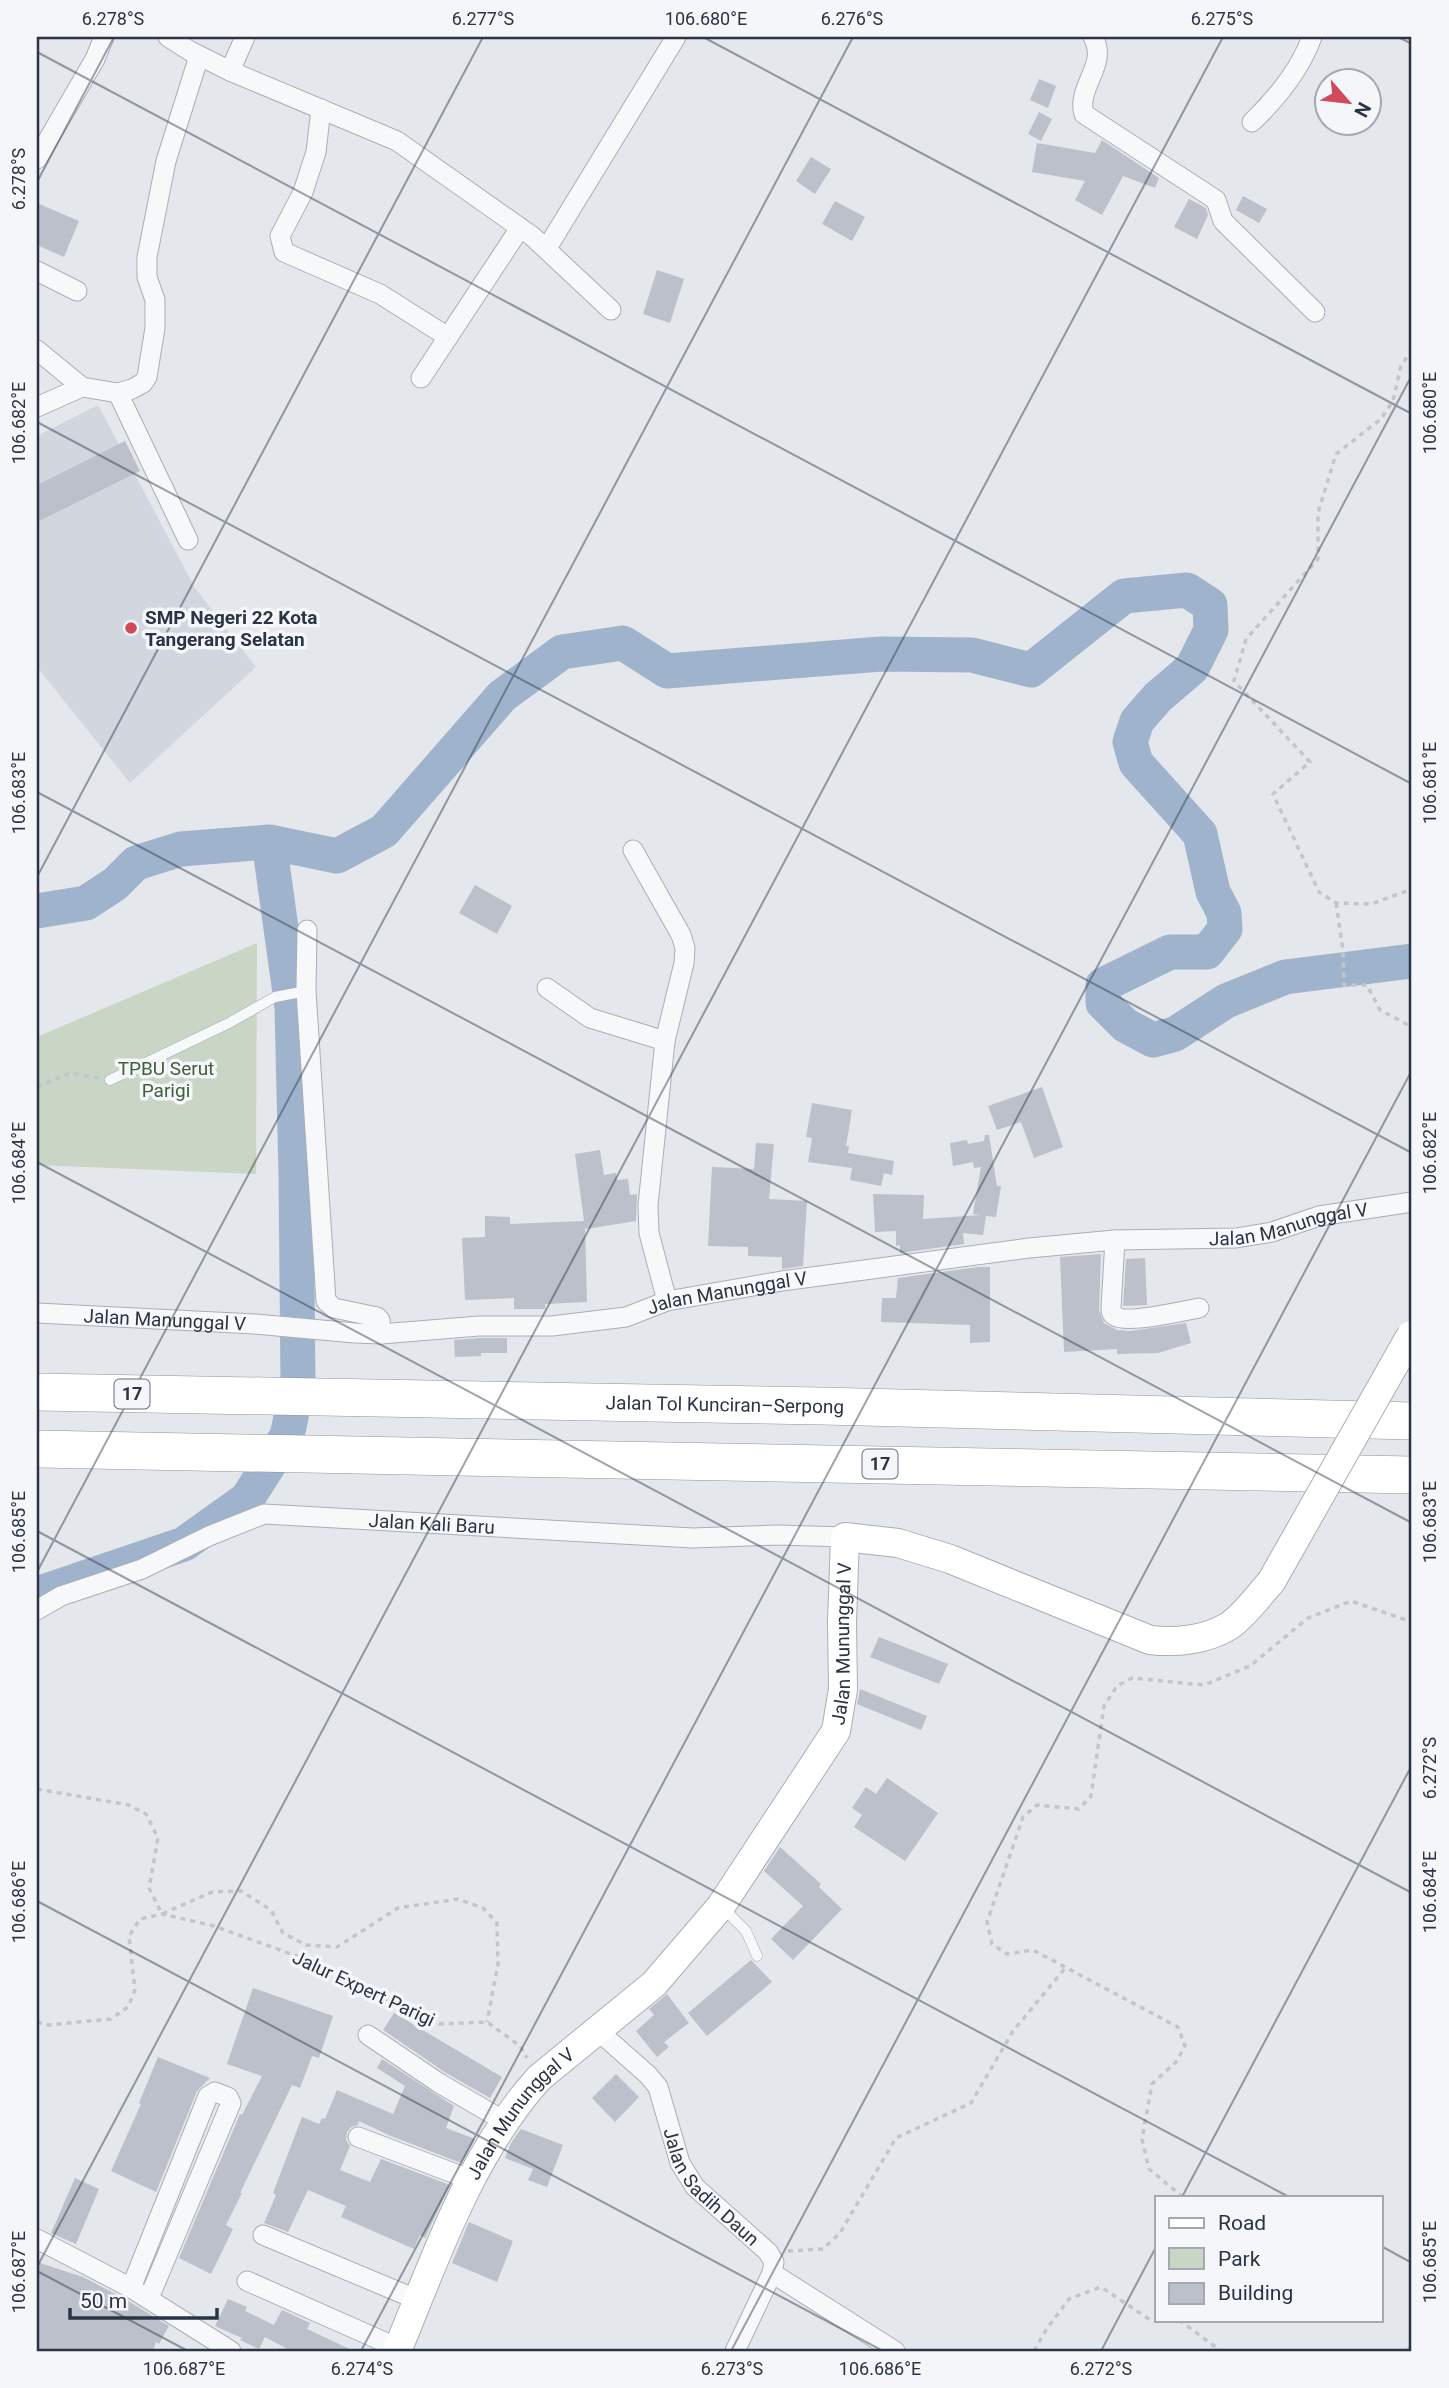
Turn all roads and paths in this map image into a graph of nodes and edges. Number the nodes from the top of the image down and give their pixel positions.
1 (104, 37) edge
2 (167, 37) edge
3 (245, 37) edge
4 (676, 37) edge
5 (1093, 37) edge
6 (1312, 37) edge
7 (195, 48) edge
8 (230, 71) junction
9 (321, 109) junction
10 (1252, 122) dead end
11 (44, 129) edge
12 (37, 159) edge
13 (520, 228) junction
14 (547, 248) junction
15 (37, 271) edge
16 (77, 291) dead end
17 (611, 310) dead end
18 (1315, 312) dead end
19 (449, 337) junction
20 (1412, 349) edge
21 (37, 350) edge
22 (421, 378) dead end
23 (82, 387) junction
24 (118, 393) junction
25 (37, 407) edge
26 (188, 540) dead end
27 (633, 850) dead end
28 (1412, 889) edge
29 (1336, 904) junction
30 (307, 930) dead end
31 (547, 988) dead end
32 (301, 992) junction
33 (1412, 1027) edge
34 (665, 1041) junction
35 (110, 1080) joint
36 (37, 1087) edge
37 (1412, 1202) edge
38 (1115, 1240) junction
39 (667, 1301) junction
40 (1199, 1308) dead end
41 (37, 1313) edge
42 (381, 1334) junction
43 (1412, 1334) edge
44 (37, 1392) edge
45 (1412, 1421) edge
46 (37, 1449) edge
47 (1412, 1475) edge
48 (845, 1537) junction
49 (37, 1611) edge
50 (1412, 1622) edge
51 (37, 1789) edge
52 (721, 1906) junction
53 (162, 1914) junction
54 (757, 1956) dead end
55 (1066, 1967) junction
56 (37, 2022) edge
57 (487, 2022) junction
58 (597, 2030) junction
59 (368, 2035) dead end
60 (540, 2078) junction
61 (506, 2122) junction
62 (358, 2137) dead end
63 (469, 2179) junction
64 (1182, 2196) edge
65 (263, 2235) dead end
66 (37, 2238) edge
67 (768, 2252) junction
68 (772, 2273) junction
69 (247, 2281) dead end
70 (131, 2288) junction
71 (149, 2298) junction
72 (418, 2300) junction
73 (1155, 2321) edge
74 (1182, 2322) edge
75 (1412, 2343) edge
76 (397, 2350) edge
77 (231, 2351) edge
78 (735, 2351) edge
79 (895, 2351) edge
80 (1034, 2351) edge
81 (1221, 2351) edge
82 (1409, 2351) edge

1 - 11 street
2 - 7 street
3 - 8 street
4 - 14 street
5 - 18 street
6 - 10 street
7 - 8 street
7 - 24 street
8 - 9 street
9 - 13 street
9 - 19 street
11 - 12 street
13 - 14 street
13 - 19 street
14 - 17 street
15 - 16 street
19 - 22 street
20 - 29 path
21 - 23 street
23 - 24 street
23 - 25 street
24 - 26 street
27 - 34 street
28 - 29 path
29 - 33 path
30 - 32 street
31 - 34 street
32 - 35 lane
32 - 42 street
34 - 39 street
35 - 36 path
37 - 38 street, Jalan Manunggal V
38 - 39 street, Jalan Manunggal V
38 - 40 street
39 - 42 street, Jalan Manunggal V
41 - 42 street, Jalan Manunggal V
43 - 48 street, Jalan Mununggal V, bridge
44 - 45 highway, Jalan Tol Kunciran–Serpong / 17
46 - 47 highway, 17
48 - 49 street, Jalan Kali Baru
48 - 52 street, Jalan Mununggal V
50 - 55 path
51 - 53 path
52 - 54 lane
52 - 58 street, Jalan Mununggal V
53 - 56 path, Jalur Expert Parigi
53 - 57 path, Jalur Expert Parigi
53 - 57 path, Jalur Expert Parigi
55 - 64 path
55 - 67 path
57 - 60 path
58 - 60 street, Jalan Mununggal V
58 - 67 street, Jalan Sadih Daun
59 - 61 street
60 - 61 street, Jalan Mununggal V
61 - 63 street, Jalan Mununggal V
62 - 63 street
63 - 72 street, Jalan Mununggal V
65 - 72 street
66 - 70 street
67 - 68 street, Jalan Sadih Daun
68 - 78 street
68 - 79 street
69 - 76 street
70 - 71 street
70 - 71 street
71 - 77 street
72 - 76 street, Jalan Mununggal V
73 - 80 path
74 - 81 path
75 - 82 path

